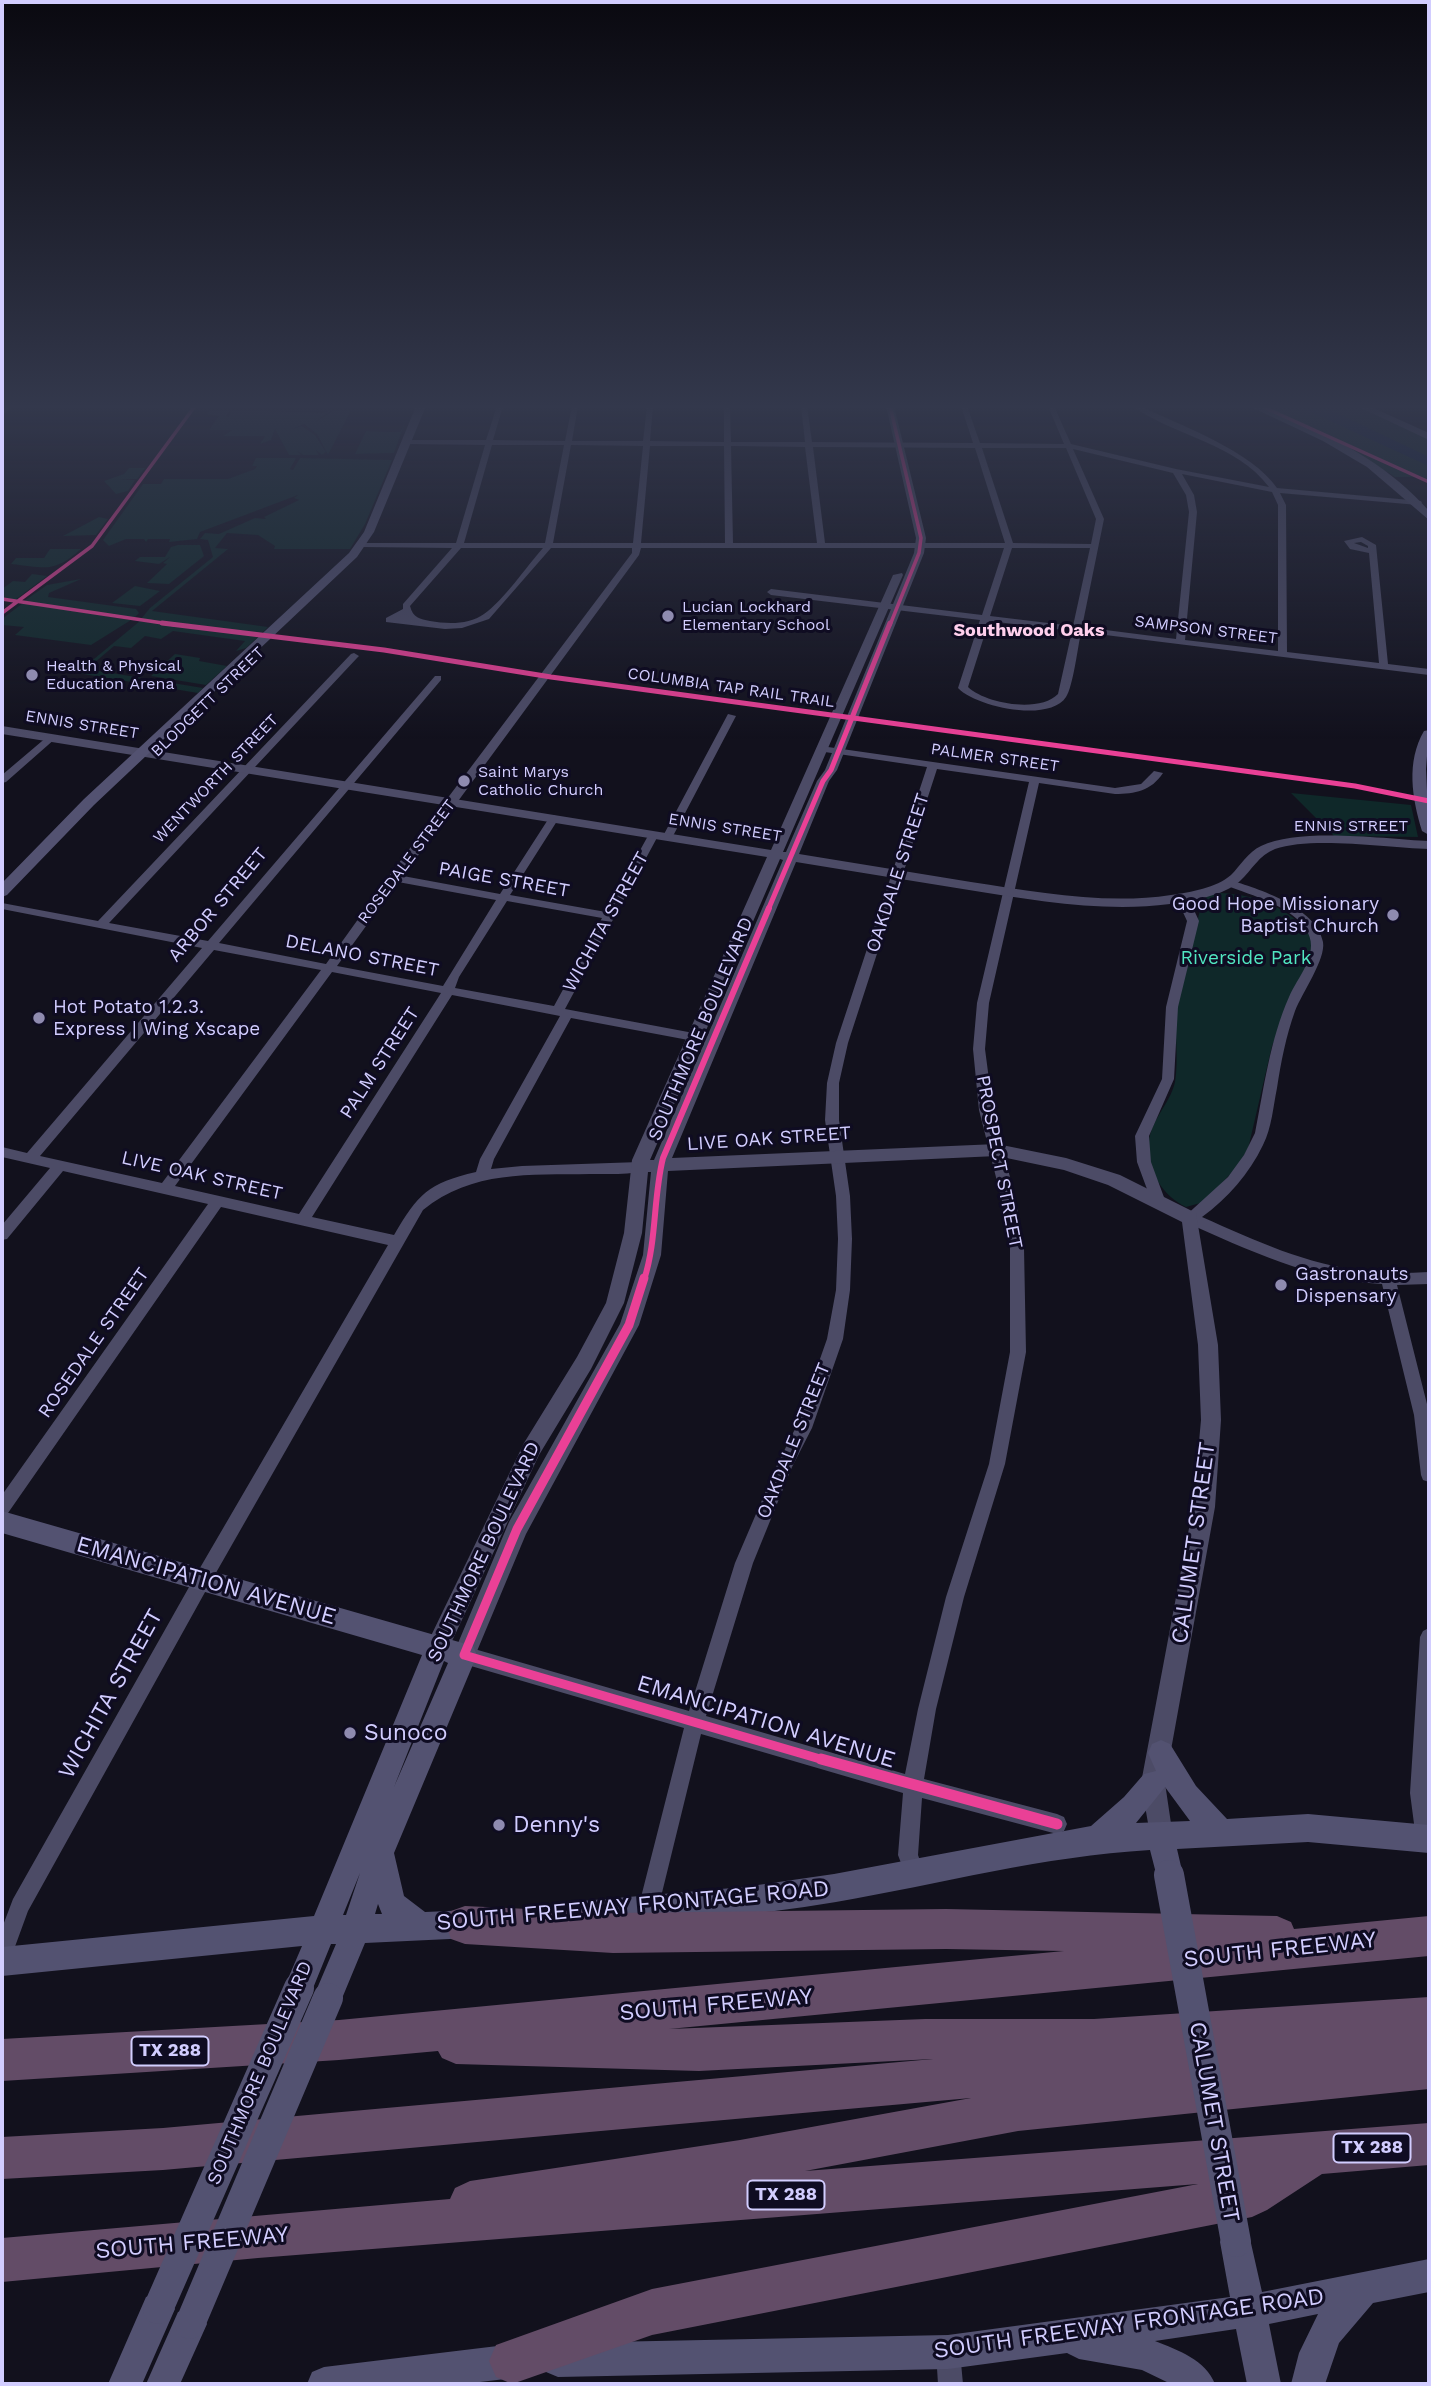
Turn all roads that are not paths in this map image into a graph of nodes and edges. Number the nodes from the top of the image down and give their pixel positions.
1 (379, 517) edge
2 (467, 517) edge
3 (553, 517) edge
4 (639, 517) edge
5 (729, 517) edge
6 (818, 517) edge
7 (909, 517) edge
8 (1002, 517) edge
9 (1098, 517) edge
10 (1192, 517) edge
11 (1282, 517) edge
12 (637, 544) junction
13 (730, 544) junction
14 (821, 544) junction
15 (366, 545) junction
16 (459, 545) junction
17 (548, 545) junction
18 (915, 545) junction
19 (1009, 545) junction
20 (1096, 546) junction
21 (1373, 552) dead end
22 (771, 592) dead end
23 (891, 606) junction
24 (406, 611) junction
25 (985, 618) junction
26 (416, 621) junction
27 (1078, 629) junction
28 (1180, 641) junction
29 (1282, 654) junction
30 (354, 656) dead end
31 (1384, 666) junction
32 (1429, 672) edge
33 (438, 678) dead end
34 (731, 716) dead end
35 (2, 730) edge
36 (1429, 736) edge
37 (51, 738) junction
38 (829, 750) junction
39 (148, 753) junction
40 (933, 765) junction
41 (247, 769) junction
42 (1158, 773) dead end
43 (1035, 779) junction
44 (2, 780) edge
45 (346, 784) junction
46 (452, 802) junction
47 (554, 818) junction
48 (1429, 831) edge
49 (654, 834) junction
50 (668, 836) junction
51 (1429, 845) edge
52 (783, 855) junction
53 (899, 874) junction
54 (393, 878) junction
55 (1229, 883) junction
56 (2, 891) edge
57 (1008, 892) junction
58 (1182, 897) junction
59 (503, 898) junction
60 (2, 906) edge
61 (608, 916) junction
62 (101, 924) junction
63 (211, 944) junction
64 (329, 968) junction
65 (448, 990) junction
66 (563, 1011) junction
67 (697, 1037) junction
68 (715, 1041) junction
69 (997, 1150) junction
70 (2, 1152) edge
71 (838, 1155) junction
72 (30, 1158) junction
73 (60, 1165) junction
74 (662, 1166) junction
75 (640, 1167) junction
76 (482, 1175) junction
77 (166, 1188) junction
78 (218, 1200) junction
79 (1158, 1200) junction
80 (1190, 1218) junction
81 (303, 1220) junction
82 (2, 1235) edge
83 (398, 1242) junction
84 (1429, 1278) edge
85 (1388, 1280) junction
86 (594, 1366) junction
87 (1429, 1475) edge
88 (2, 1508) edge
89 (2, 1522) edge
90 (203, 1579) junction
91 (1429, 1637) edge
92 (437, 1648) junction
93 (464, 1655) junction
94 (695, 1721) junction
95 (1161, 1753) junction
96 (1153, 1783) junction
97 (913, 1786) junction
98 (1057, 1824) dead end
99 (1220, 1830) junction
100 (1161, 1837) junction
101 (1098, 1839) junction
102 (1428, 1839) edge
103 (381, 1849) junction
104 (914, 1872) junction
105 (648, 1909) junction
106 (465, 1925) junction
107 (421, 1926) junction
108 (356, 1930) junction
109 (321, 1932) junction
110 (1412, 1937) edge
111 (2, 1956) edge
112 (2, 1962) edge
113 (313, 1993) junction
114 (1429, 2017) edge
115 (1429, 2036) edge
116 (339, 2040) junction
117 (2, 2060) edge
118 (1429, 2068) edge
119 (1429, 2144) edge
120 (1315, 2153) junction
121 (2, 2158) edge
122 (258, 2236) junction
123 (2, 2260) edge
124 (1429, 2276) edge
125 (1364, 2289) junction
126 (1249, 2311) junction
127 (1050, 2338) junction
128 (949, 2368) edge
129 (509, 2372) edge
130 (125, 2384) edge
131 (163, 2384) edge
132 (324, 2384) edge
133 (1198, 2384) edge
134 (1264, 2384) edge
135 (1308, 2384) edge

1 - 15 main road, BLODGETT STREET
2 - 16 street
3 - 17 street
4 - 12 street, ROSEDALE STREET
5 - 13 street
6 - 14 street
7 - 18 street
8 - 19 street
9 - 20 street
10 - 28 street
11 - 29 street
12 - 13 street
12 - 17 street
12 - 46 street, ROSEDALE STREET
13 - 14 street
14 - 18 street
15 - 16 street
15 - 39 main road, BLODGETT STREET
16 - 17 street
16 - 24 street
17 - 26 street
18 - 19 street
18 - 23 street, SOUTHMORE BOULEVARD
19 - 20 street
19 - 25 street
20 - 27 street
21 - 31 street
22 - 23 street, SAMPSON STREET
23 - 25 street, SAMPSON STREET
23 - 38 street, SOUTHMORE BOULEVARD
24 - 26 street
24 - 26 street
25 - 27 street, SAMPSON STREET
25 - 27 street
27 - 28 street, SAMPSON STREET
28 - 29 street, SAMPSON STREET
29 - 31 street, SAMPSON STREET
30 - 41 street, WENTWORTH STREET
31 - 32 street, SAMPSON STREET
33 - 45 street, ARBOR STREET
34 - 50 street, WICHITA STREET
35 - 37 street, ENNIS STREET
36 - 48 main road
37 - 39 street, ENNIS STREET
37 - 44 street
38 - 40 street, PALMER STREET
38 - 52 street, SOUTHMORE BOULEVARD
39 - 41 street, ENNIS STREET
39 - 56 main road, BLODGETT STREET
40 - 43 street, PALMER STREET
40 - 53 street, OAKDALE STREET
41 - 45 street, ENNIS STREET
41 - 62 street, WENTWORTH STREET
42 - 43 street, PALMER STREET
43 - 57 street, PROSPECT STREET
45 - 46 street, ENNIS STREET
45 - 63 street, ARBOR STREET
46 - 47 street, ENNIS STREET
46 - 54 street, ROSEDALE STREET
47 - 49 street, ENNIS STREET
47 - 59 street, PALM STREET
49 - 50 street, ENNIS STREET
49 - 61 street, WICHITA STREET
50 - 52 street, ENNIS STREET
51 - 55 street, ENNIS STREET
52 - 53 street, ENNIS STREET
52 - 67 street, SOUTHMORE BOULEVARD
52 - 68 street, SOUTHMORE BOULEVARD
53 - 57 street, ENNIS STREET
53 - 71 street, OAKDALE STREET
54 - 59 street, PAIGE STREET
54 - 64 street, ROSEDALE STREET
55 - 58 street, ENNIS STREET
55 - 80 street
57 - 58 street, ENNIS STREET
57 - 69 street, PROSPECT STREET
58 - 79 street
59 - 61 street, PAIGE STREET
59 - 65 street, PALM STREET
60 - 62 street, DELANO STREET
61 - 66 street, WICHITA STREET
62 - 63 street, DELANO STREET
63 - 64 street, DELANO STREET
63 - 72 street, ARBOR STREET
64 - 65 street, DELANO STREET
64 - 77 street, ROSEDALE STREET
65 - 66 street, DELANO STREET
65 - 81 street, PALM STREET
66 - 67 street, DELANO STREET
66 - 76 street, WICHITA STREET
67 - 68 street, DELANO STREET
67 - 75 street, SOUTHMORE BOULEVARD
68 - 74 street, SOUTHMORE BOULEVARD
69 - 71 street, LIVE OAK STREET
69 - 79 street, LIVE OAK STREET
69 - 97 street, PROSPECT STREET
70 - 72 street, LIVE OAK STREET
71 - 74 street, LIVE OAK STREET
71 - 94 street, OAKDALE STREET
72 - 73 street, LIVE OAK STREET
73 - 77 street, LIVE OAK STREET
73 - 82 street
74 - 75 street, LIVE OAK STREET
74 - 86 street, SOUTHMORE BOULEVARD
75 - 76 street, LIVE OAK STREET
75 - 86 street, SOUTHMORE BOULEVARD
76 - 83 street, LIVE OAK STREET
77 - 78 street, LIVE OAK STREET
78 - 81 street, LIVE OAK STREET
78 - 88 street, ROSEDALE STREET
79 - 80 street, LIVE OAK STREET
80 - 85 street, LIVE OAK STREET
80 - 95 street, CALUMET STREET
81 - 83 street, LIVE OAK STREET
83 - 90 street, WICHITA STREET
84 - 85 street, LIVE OAK STREET
85 - 87 street
86 - 92 street, SOUTHMORE BOULEVARD
86 - 93 street, SOUTHMORE BOULEVARD
89 - 90 main road, EMANCIPATION AVENUE
90 - 92 main road, EMANCIPATION AVENUE
90 - 111 street, WICHITA STREET
91 - 102 street
92 - 93 main road, EMANCIPATION AVENUE
92 - 109 main road, SOUTHMORE BOULEVARD
93 - 94 street, EMANCIPATION AVENUE
93 - 103 main road, SOUTHMORE BOULEVARD
94 - 97 street, EMANCIPATION AVENUE
94 - 105 street, OAKDALE STREET
95 - 96 street, CALUMET STREET
95 - 99 main road
96 - 100 street, CALUMET STREET
96 - 101 main road
97 - 98 street, EMANCIPATION AVENUE
97 - 104 street, PROSPECT STREET
99 - 100 main road, SOUTH FREEWAY FRONTAGE ROAD
99 - 102 main road, SOUTH FREEWAY FRONTAGE ROAD
100 - 101 main road, SOUTH FREEWAY FRONTAGE ROAD
100 - 126 main road, CALUMET STREET, bridge
101 - 104 main road, SOUTH FREEWAY FRONTAGE ROAD
103 - 107 main road
103 - 108 main road, SOUTHMORE BOULEVARD
104 - 105 main road, SOUTH FREEWAY FRONTAGE ROAD
105 - 106 main road, SOUTH FREEWAY FRONTAGE ROAD
106 - 107 main road, SOUTH FREEWAY FRONTAGE ROAD
106 - 110 highway
107 - 108 main road, SOUTH FREEWAY FRONTAGE ROAD
108 - 109 main road, SOUTH FREEWAY FRONTAGE ROAD
108 - 113 main road, SOUTHMORE BOULEVARD
109 - 112 main road, SOUTH FREEWAY FRONTAGE ROAD
109 - 113 main road, SOUTHMORE BOULEVARD
110 - 116 highway, SOUTH FREEWAY / TX 288
113 - 130 main road, SOUTHMORE BOULEVARD, bridge
113 - 131 main road, SOUTHMORE BOULEVARD, bridge
114 - 116 highway
115 - 121 highway
116 - 117 highway, SOUTH FREEWAY / TX 288
118 - 122 highway
119 - 120 highway, SOUTH FREEWAY / TX 288
120 - 122 highway, SOUTH FREEWAY / TX 288
120 - 129 highway
122 - 123 highway, SOUTH FREEWAY / TX 288
124 - 125 main road, SOUTH FREEWAY FRONTAGE ROAD
125 - 126 main road, SOUTH FREEWAY FRONTAGE ROAD
125 - 135 main road
126 - 127 main road, SOUTH FREEWAY FRONTAGE ROAD
126 - 134 main road, CALUMET STREET
127 - 128 main road, SOUTH FREEWAY FRONTAGE ROAD
127 - 133 main road
128 - 129 main road, SOUTH FREEWAY FRONTAGE ROAD
129 - 132 main road, SOUTH FREEWAY FRONTAGE ROAD

